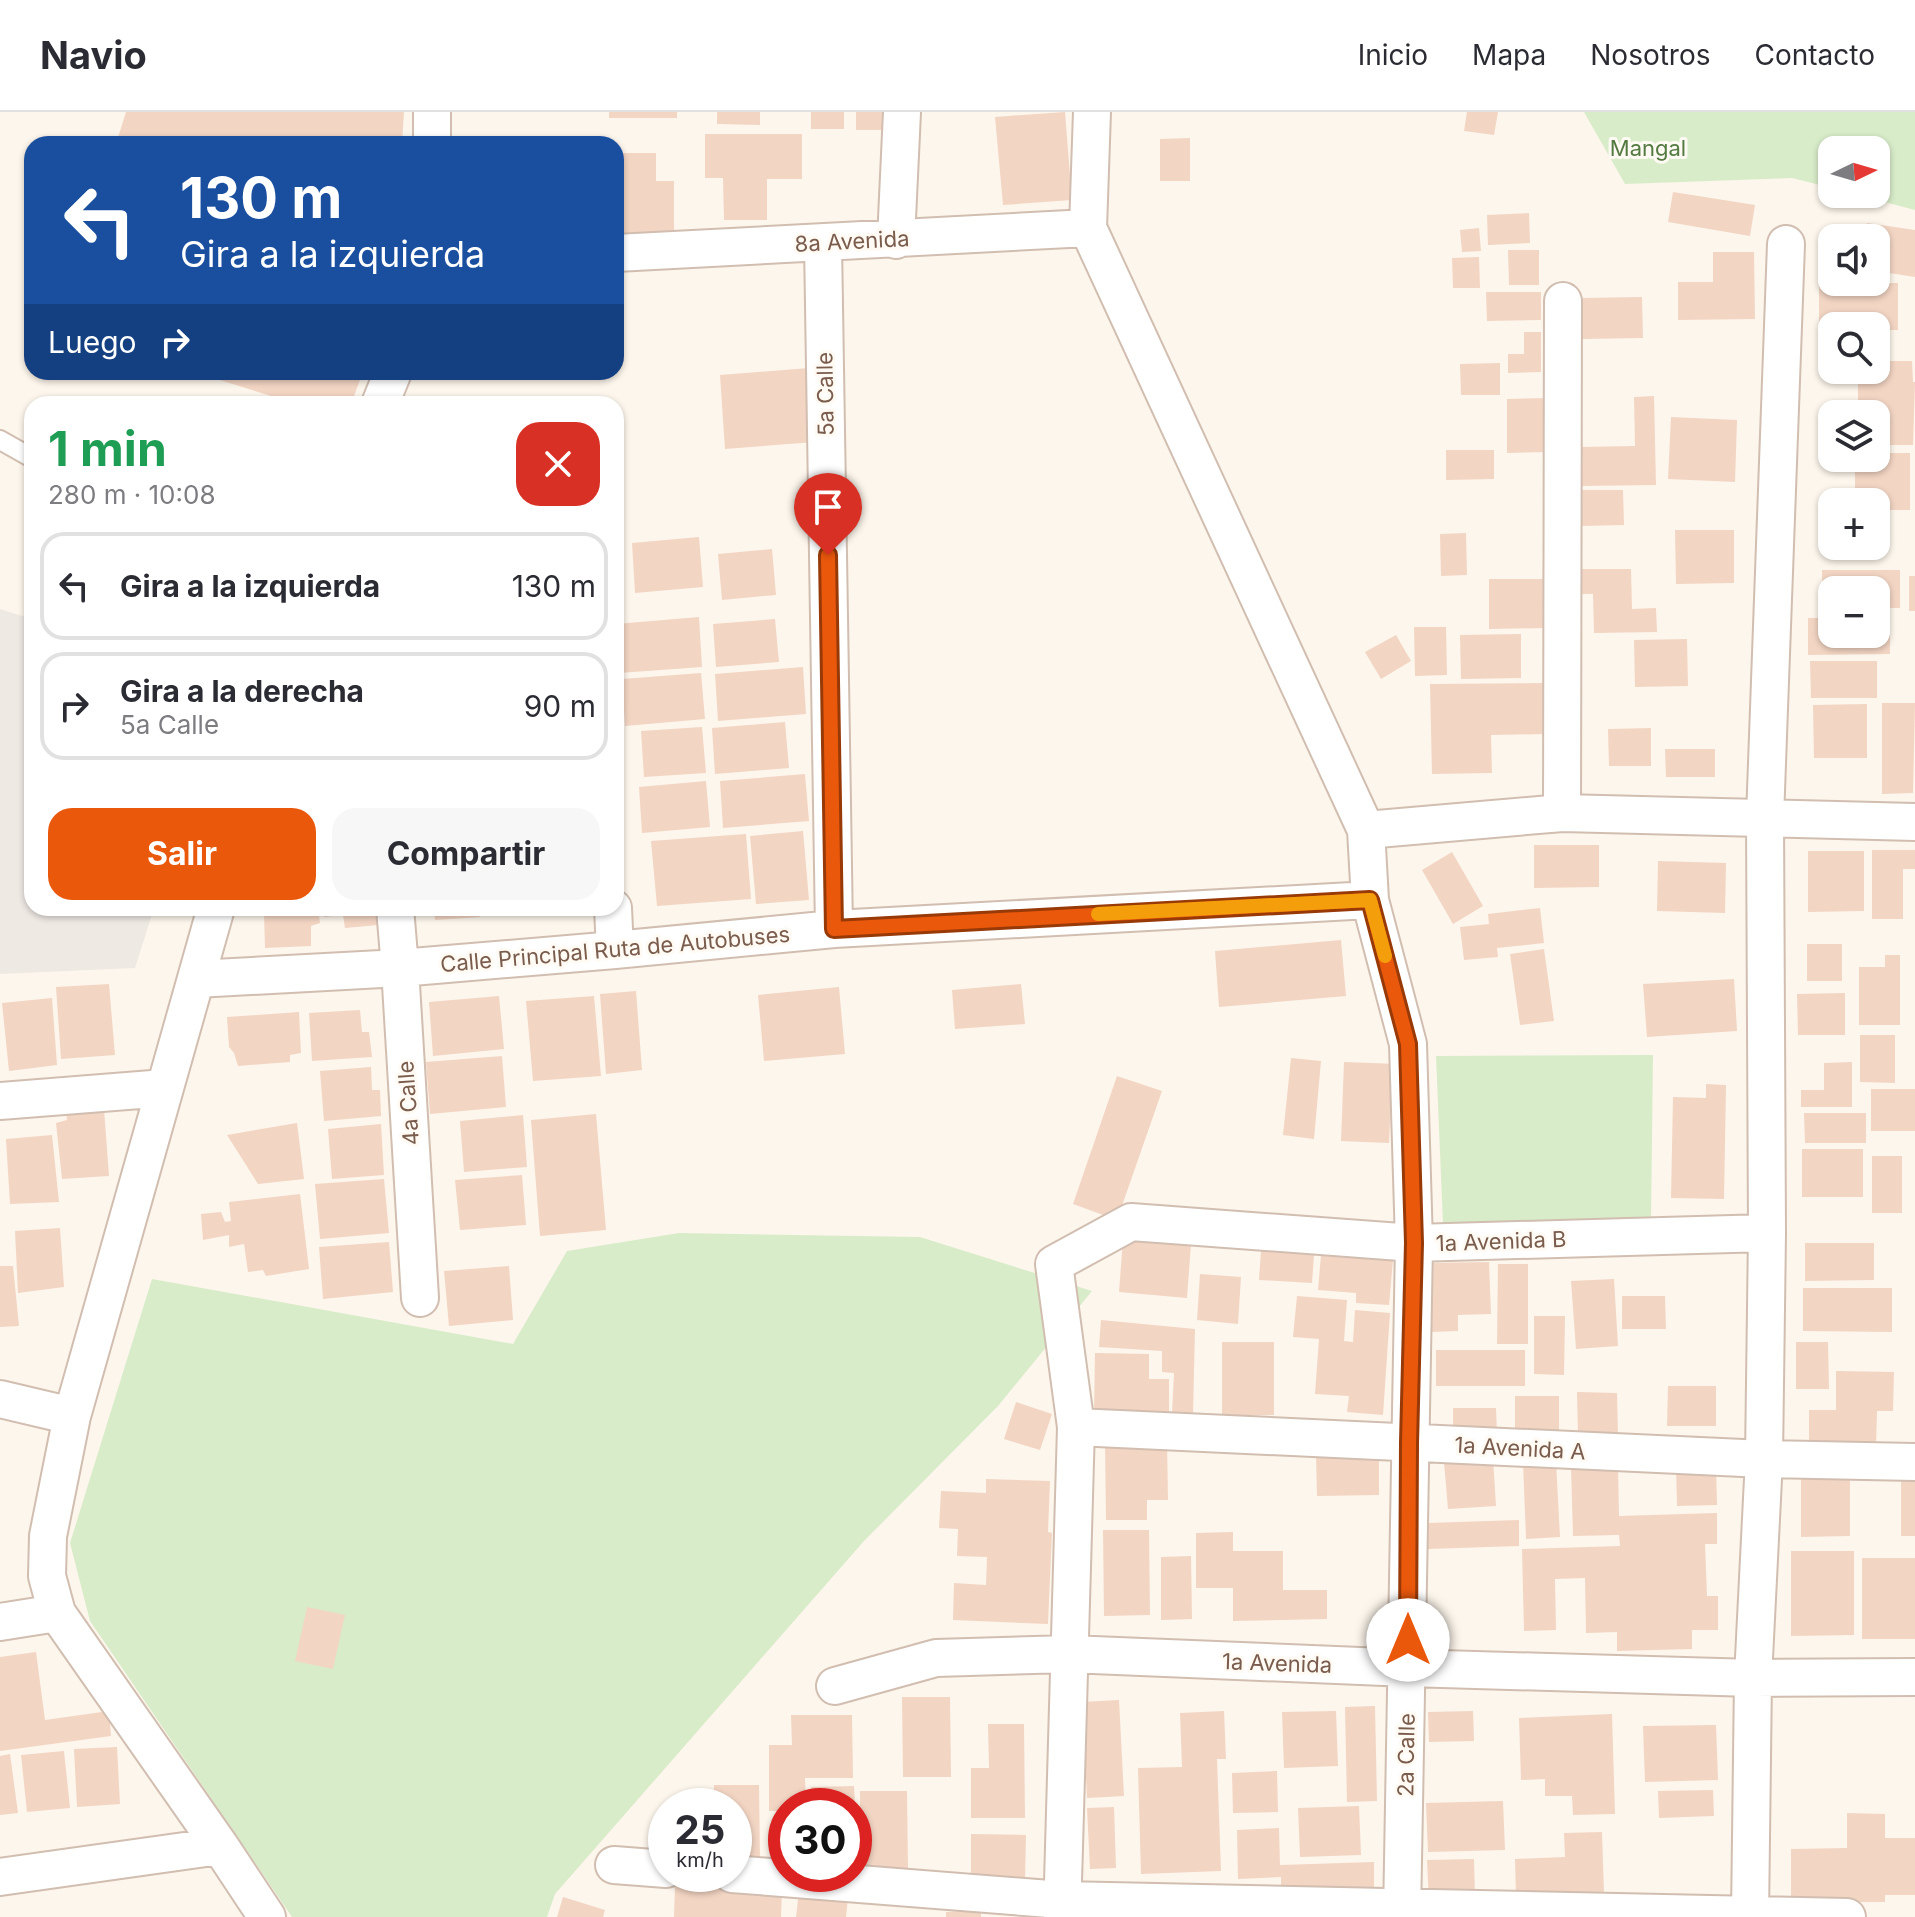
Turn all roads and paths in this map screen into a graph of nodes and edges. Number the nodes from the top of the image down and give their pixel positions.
1 (432, 112) edge
2 (902, 112) edge
3 (1092, 112) edge
4 (432, 136) edge
5 (1088, 228) junction
6 (896, 240) junction
7 (823, 243) junction
8 (1786, 244) dead end
9 (624, 253) edge
10 (1563, 301) dead end
11 (0, 440) edge
12 (24, 454) edge
13 (1562, 813) junction
14 (1765, 818) junction
15 (1915, 822) edge
16 (1366, 830) junction
17 (1370, 900) junction
18 (214, 916) edge
19 (396, 916) edge
20 (613, 916) edge
21 (834, 929) junction
22 (615, 950) junction
23 (400, 968) junction
24 (196, 979) junction
25 (165, 1088) junction
26 (0, 1101) edge
27 (1767, 1233) junction
28 (1414, 1243) junction
29 (420, 1298) dead end
30 (0, 1399) edge
31 (72, 1416) junction
32 (1076, 1427) junction
33 (1409, 1443) junction
34 (1764, 1459) junction
35 (1915, 1462) edge
36 (57, 1613) junction
37 (0, 1622) edge
38 (1069, 1654) junction
39 (1408, 1668) junction
40 (1915, 1677) edge
41 (1753, 1678) junction
42 (835, 1686) dead end
43 (220, 1846) junction
44 (614, 1865) dead end
45 (648, 1868) edge
46 (752, 1876) edge
47 (0, 1877) edge
48 (1062, 1908) edge
49 (1402, 1913) edge
50 (1750, 1916) edge
51 (267, 1917) edge
52 (1847, 1917) edge

1 - 4 street
2 - 6 street
3 - 5 street
5 - 6 street, 8a Avenida
5 - 16 street
6 - 7 street, 8a Avenida
7 - 9 street, 8a Avenida
7 - 21 street, 5a Calle
8 - 14 street
10 - 13 street
11 - 12 lane
13 - 14 street
13 - 16 street
14 - 15 street
14 - 27 street
16 - 17 street, 2a Calle
17 - 21 street, Calle Principal Ruta de Autobuses
17 - 28 street, 2a Calle
18 - 24 street
19 - 23 street, 4a Calle
20 - 22 street
21 - 22 street, Calle Principal Ruta de Autobuses
22 - 23 street, Calle Principal Ruta de Autobuses
23 - 24 street, Calle Principal Ruta de Autobuses
23 - 29 street, 4a Calle
24 - 25 street
25 - 26 street
25 - 31 street
27 - 28 street, 1a Avenida B
27 - 34 street
28 - 32 street, 1a Avenida B
28 - 33 street, 2a Calle
30 - 31 street
31 - 36 street
32 - 33 street, 1a Avenida A
32 - 38 street
33 - 34 street, 1a Avenida A
33 - 39 street, 2a Calle
34 - 35 street, 1a Avenida A
34 - 41 street
36 - 37 street
36 - 43 street
38 - 39 street, 1a Avenida
38 - 42 street, 1a Avenida
38 - 48 street
39 - 41 street, 1a Avenida
39 - 49 street, 2a Calle
40 - 41 street, 1a Avenida
41 - 50 street
43 - 47 street
43 - 51 street
44 - 45 street
46 - 48 street
48 - 49 street
49 - 50 street
50 - 52 street

